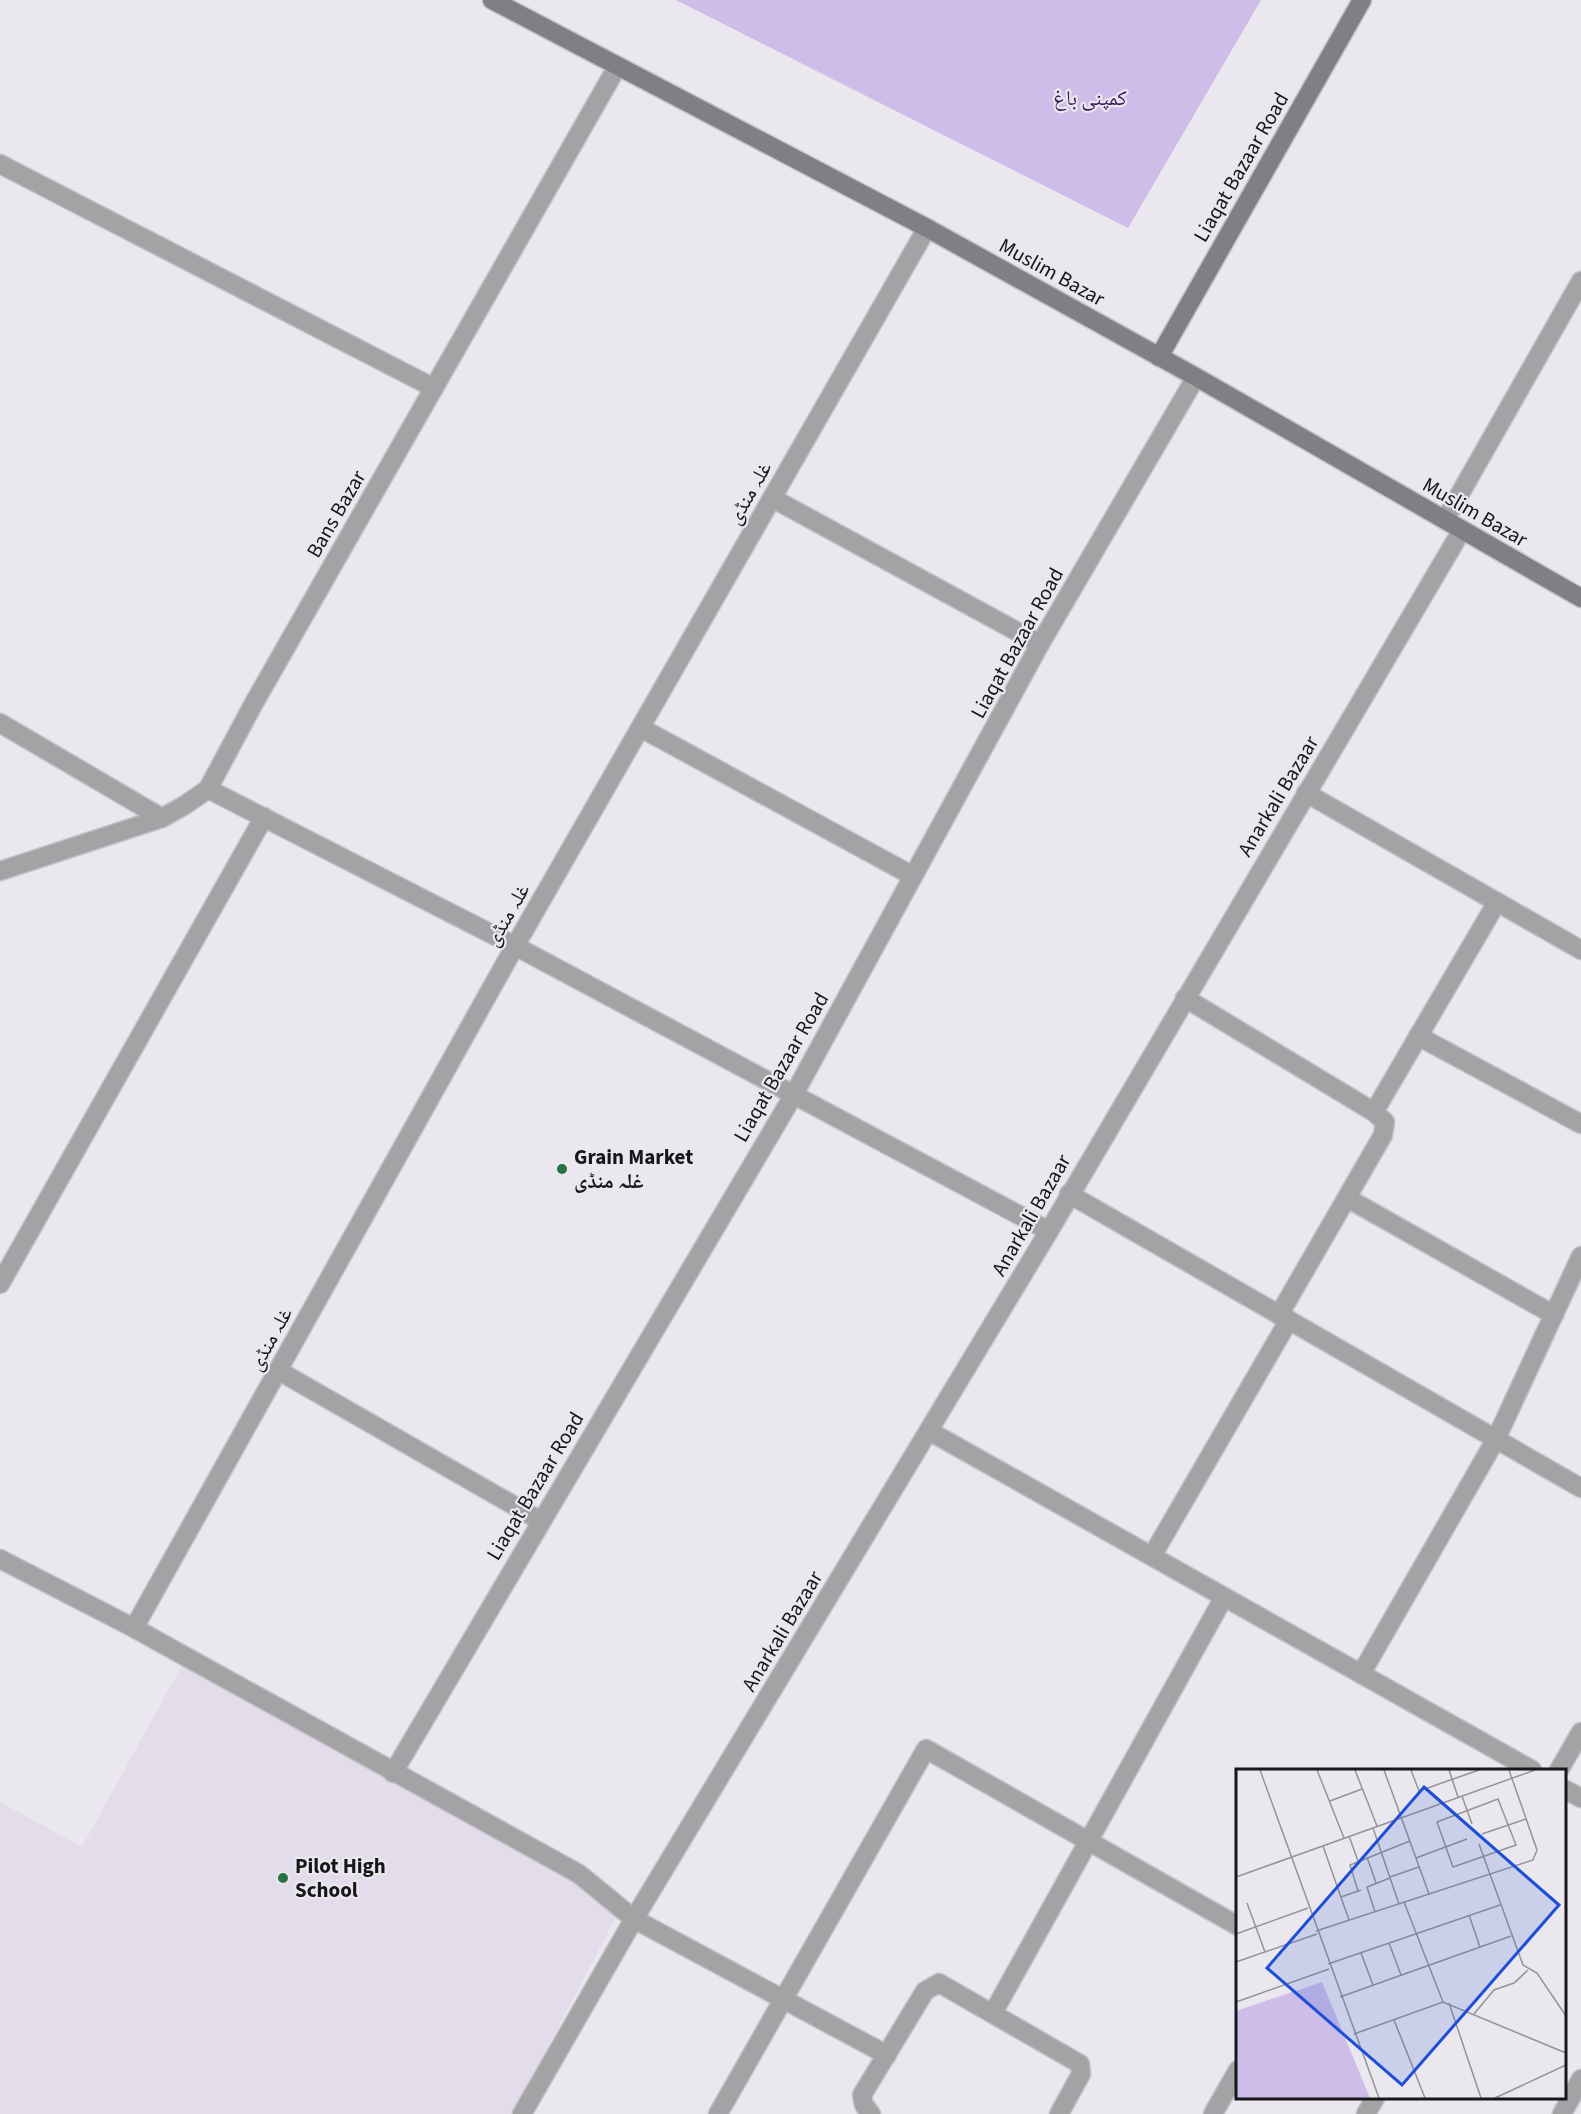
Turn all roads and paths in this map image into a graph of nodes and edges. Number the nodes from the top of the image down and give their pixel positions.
1 (492, 0) edge
2 (1362, 0) edge
3 (616, 67) junction
4 (0, 164) edge
5 (927, 228) junction
6 (1581, 281) edge
7 (1159, 357) junction
8 (1196, 377) junction
9 (434, 388) junction
10 (772, 498) junction
11 (1444, 520) junction
12 (1462, 530) junction
13 (1581, 598) edge
14 (1040, 644) junction
15 (0, 723) edge
16 (641, 728) junction
17 (208, 789) junction
18 (1306, 793) junction
19 (264, 817) junction
20 (162, 818) junction
21 (0, 871) edge
22 (913, 876) junction
23 (1497, 902) junction
24 (515, 946) junction
25 (1581, 950) edge
26 (1185, 998) junction
27 (1418, 1036) junction
28 (793, 1096) junction
29 (1374, 1112) junction
30 (1581, 1124) edge
31 (1069, 1194) junction
32 (1347, 1198) junction
33 (1049, 1231) junction
34 (1581, 1256) edge
35 (0, 1284) edge
36 (1554, 1316) junction
37 (1284, 1317) junction
38 (279, 1371) junction
39 (929, 1431) junction
40 (1496, 1439) junction
41 (1581, 1488) edge
42 (541, 1521) junction
43 (1152, 1556) junction
44 (0, 1559) edge
45 (1224, 1597) junction
46 (134, 1628) junction
47 (1361, 1674) junction
48 (1581, 1732) edge
49 (1530, 1769) edge
50 (1560, 1769) edge
51 (393, 1773) junction
52 (1566, 1790) edge
53 (1581, 1798) edge
54 (1089, 1842) junction
55 (634, 1919) junction
56 (1236, 1925) edge
57 (783, 1999) junction
58 (993, 2013) junction
59 (887, 2055) junction
60 (1236, 2073) edge
61 (1581, 2079) edge
62 (1374, 2099) edge
63 (522, 2114) edge
64 (718, 2114) edge
65 (871, 2114) edge
66 (1059, 2114) edge
67 (1212, 2114) edge
68 (1366, 2114) edge
69 (1562, 2114) edge

1 - 3 main road, Muslim Bazar
2 - 7 main road, Liaqat Bazaar Road
3 - 5 main road, Muslim Bazar
3 - 9 street, Bans Bazar
4 - 9 street
5 - 7 main road, Muslim Bazar
5 - 10 street, غلہ منڈی
6 - 11 street
7 - 8 main road, Muslim Bazar
8 - 11 main road, Muslim Bazar
8 - 14 street, Liaqat Bazaar Road
9 - 17 street, Bans Bazar
10 - 14 street
10 - 16 street, غلہ منڈی
11 - 12 main road, Muslim Bazar
12 - 13 main road, Muslim Bazar
12 - 18 street, Anarkali Bazaar
14 - 22 street, Liaqat Bazaar Road
15 - 20 street
16 - 22 street
16 - 24 street, غلہ منڈی
17 - 19 street
17 - 20 street, Bans Bazar
18 - 23 street
18 - 26 street, Anarkali Bazaar
19 - 24 street
19 - 35 street
20 - 21 street, Bans Bazar
22 - 28 street, Liaqat Bazaar Road
23 - 25 street
23 - 27 street
24 - 28 street
24 - 38 street, غلہ منڈی
26 - 29 street
26 - 31 street, Anarkali Bazaar
27 - 29 street
27 - 30 street
28 - 33 street
28 - 42 street, Liaqat Bazaar Road
29 - 32 street
31 - 33 street, Anarkali Bazaar
31 - 37 street
32 - 36 street
32 - 37 street
33 - 39 street, Anarkali Bazaar
34 - 36 street
36 - 40 street
37 - 40 street
37 - 43 street
38 - 42 street
38 - 46 street, غلہ منڈی
39 - 43 street
39 - 55 street, Anarkali Bazaar
40 - 41 street
40 - 47 street
42 - 51 street, Liaqat Bazaar Road
43 - 45 street
44 - 46 street
45 - 47 street
45 - 54 street
46 - 51 street
47 - 49 street
48 - 50 street
51 - 55 street
52 - 53 street
54 - 56 street
54 - 57 street
54 - 58 street
55 - 57 street
55 - 63 street, Anarkali Bazaar
57 - 59 street
57 - 64 street
58 - 59 street
58 - 66 street
59 - 65 street
60 - 67 street
61 - 69 street
62 - 68 street

